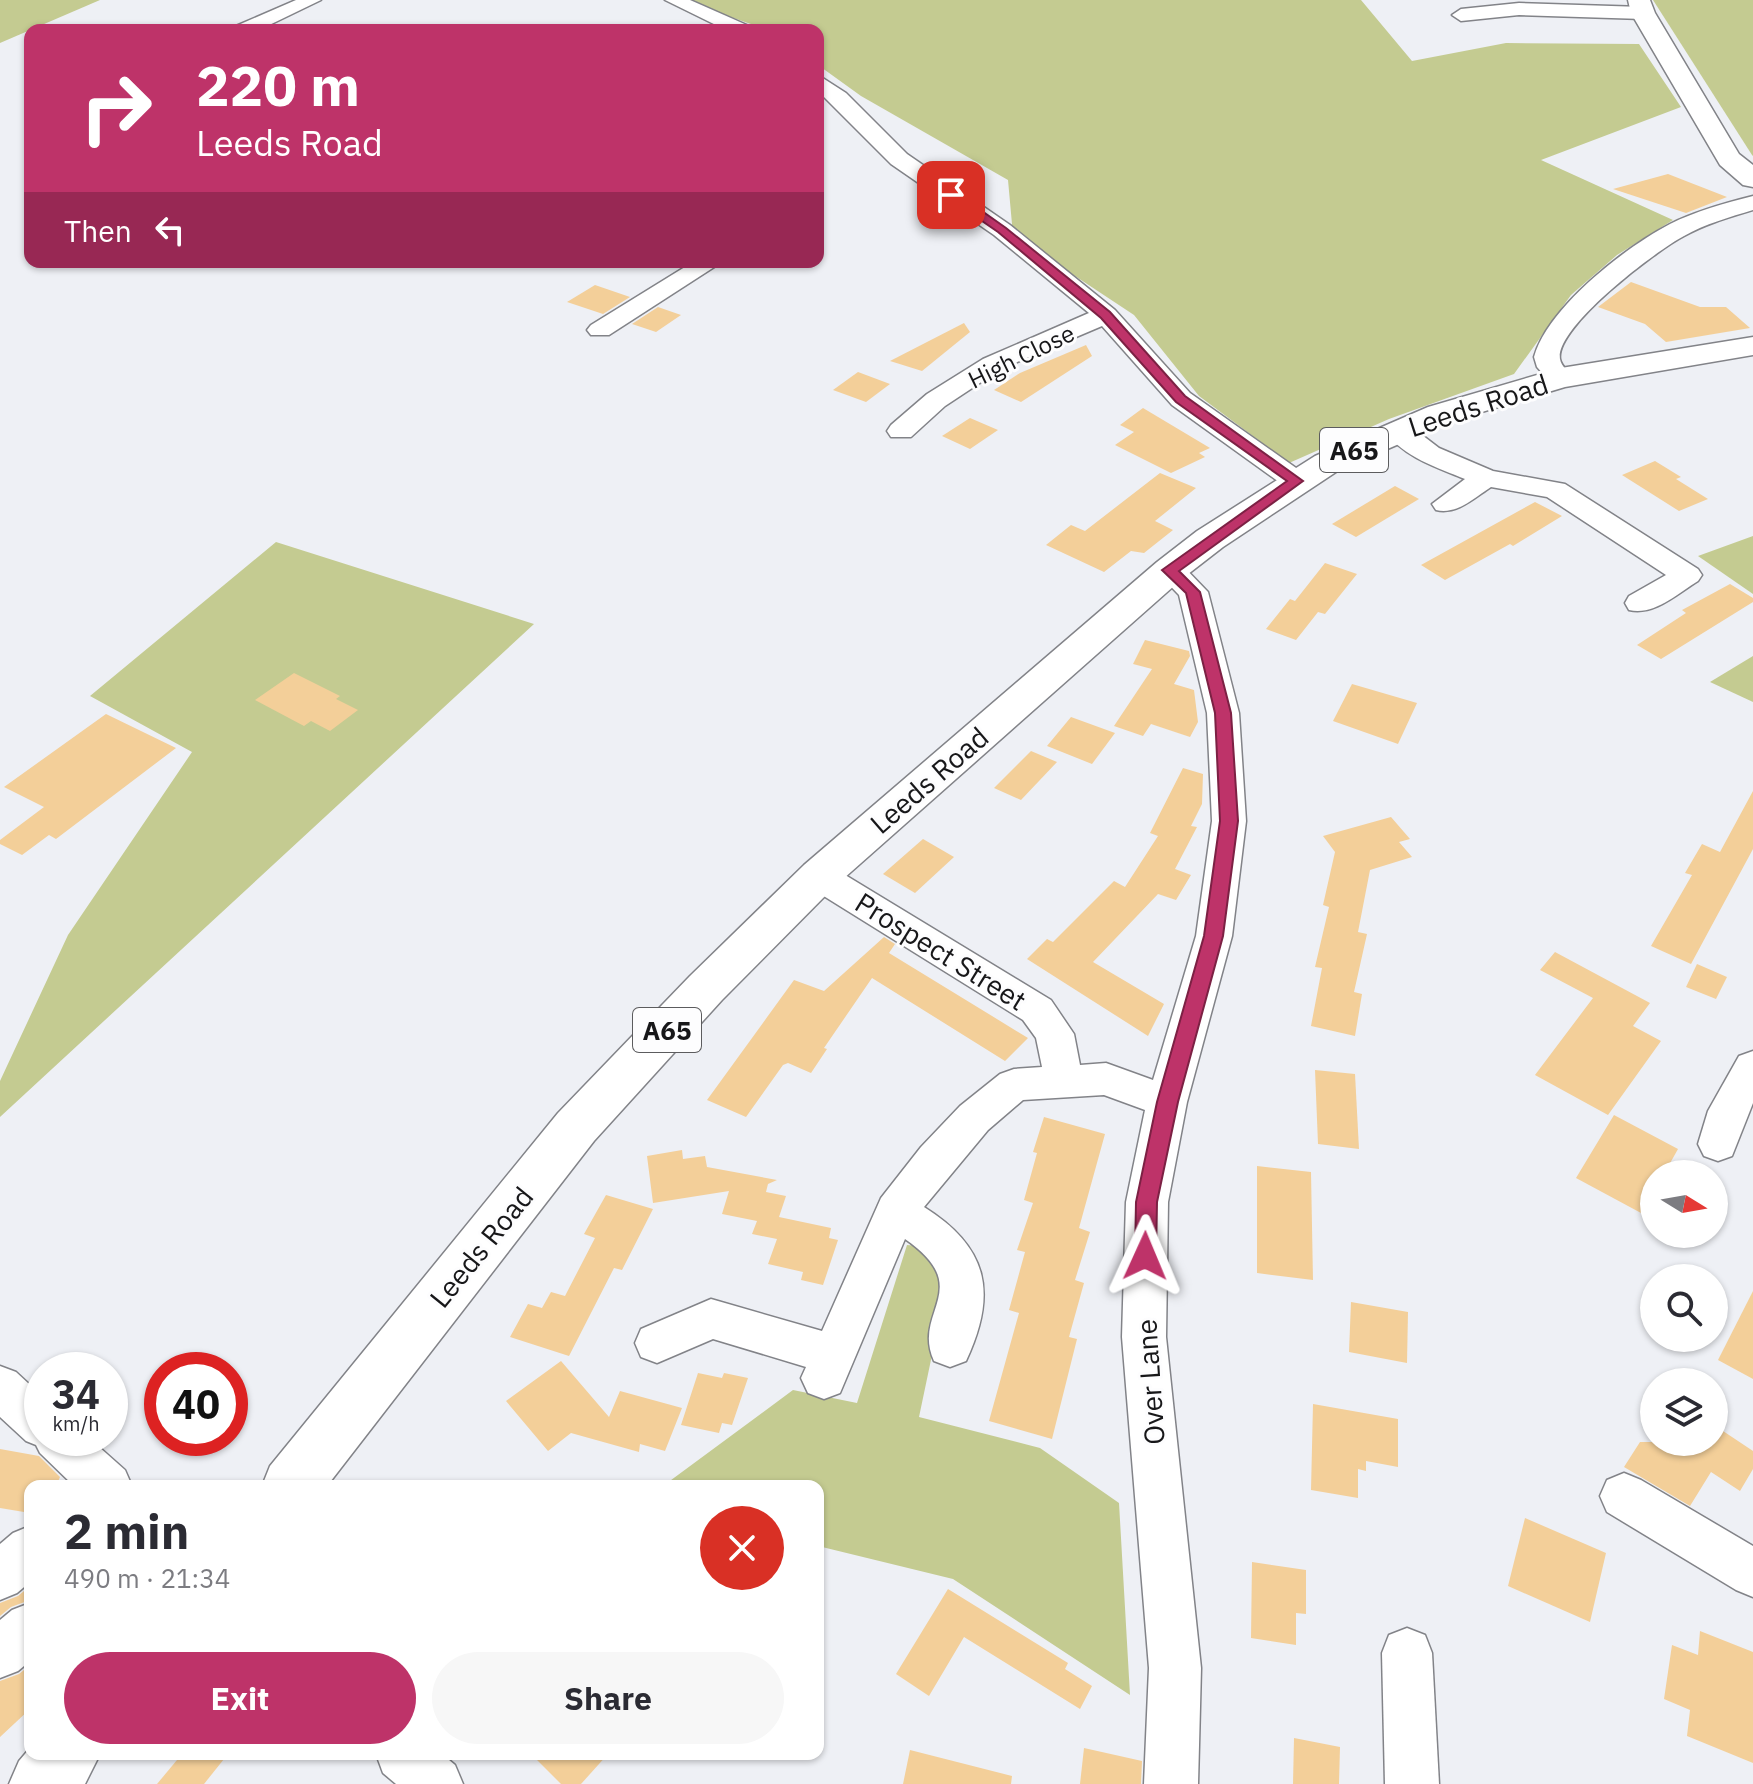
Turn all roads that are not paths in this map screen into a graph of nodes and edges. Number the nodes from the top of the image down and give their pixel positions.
1 (312, 0) edge
2 (674, 0) edge
3 (1641, 6) edge
4 (1461, 15) dead end
5 (257, 24) edge
6 (728, 24) edge
7 (828, 100) edge
8 (1753, 179) edge
9 (1753, 203) edge
10 (700, 268) edge
11 (1106, 315) junction
12 (600, 330) dead end
13 (1753, 346) edge
14 (1561, 378) junction
15 (901, 431) dead end
16 (1399, 431) junction
17 (1486, 478) junction
18 (1296, 481) junction
19 (1446, 504) dead end
20 (1170, 570) junction
21 (1640, 603) dead end
22 (819, 876) junction
23 (1753, 1067) edge
24 (1064, 1082) junction
25 (1167, 1102) junction
26 (1718, 1144) dead end
27 (896, 1211) junction
28 (657, 1343) dead end
29 (950, 1347) dead end
30 (0, 1387) edge
31 (24, 1409) edge
32 (75, 1456) edge
33 (101, 1480) edge
34 (296, 1480) edge
35 (1624, 1496) dead end
36 (24, 1555) edge
37 (1753, 1573) edge
38 (0, 1576) edge
39 (24, 1633) edge
40 (0, 1653) edge
41 (1407, 1653) dead end
42 (63, 1760) edge
43 (42, 1784) edge
44 (1171, 1784) edge
45 (1412, 1784) edge

1 - 5 street
2 - 6 street
3 - 4 street
3 - 8 main road
7 - 11 street
9 - 14 street
10 - 12 street
11 - 15 street, High Close
11 - 18 street
13 - 14 main road, Leeds Road / A65
14 - 16 main road, Leeds Road / A65
16 - 17 street
16 - 18 main road, Leeds Road / A65
17 - 19 street
17 - 21 street
18 - 20 main road, Leeds Road / A65
20 - 22 main road, Leeds Road / A65
20 - 25 street, Over Lane
22 - 24 street, Prospect Street
22 - 34 main road, Leeds Road / A65
23 - 26 street
24 - 25 street
24 - 27 street
25 - 44 street, Over Lane
27 - 28 street
27 - 29 street
30 - 31 street
32 - 33 street
35 - 37 street
36 - 38 street
39 - 40 street
41 - 45 street
42 - 43 main road

